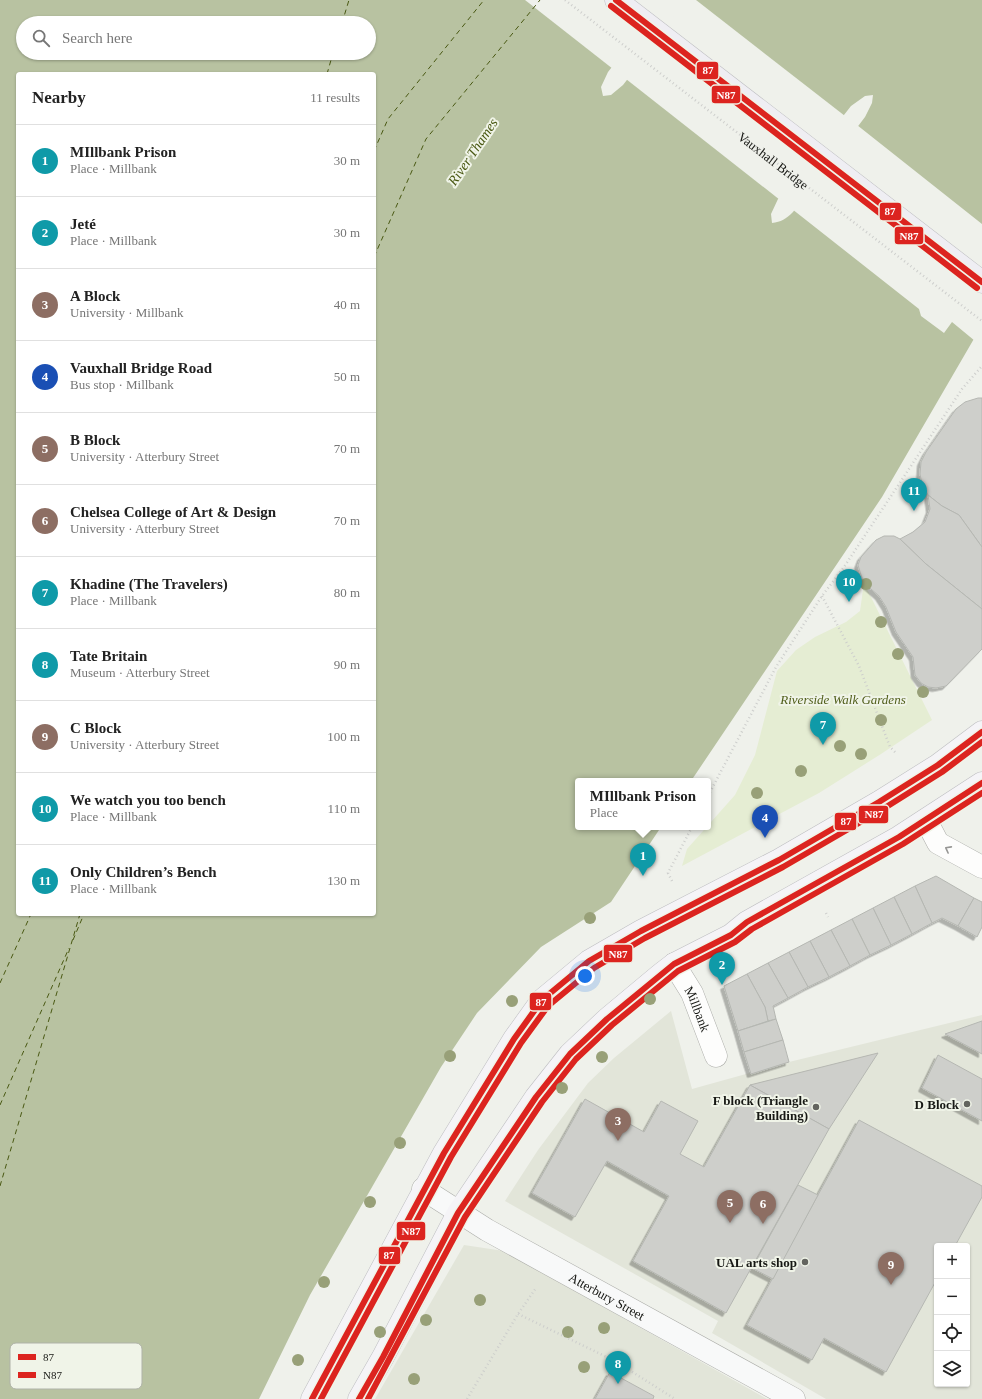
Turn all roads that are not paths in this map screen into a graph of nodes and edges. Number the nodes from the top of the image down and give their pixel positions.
1 (616, 0) edge
2 (982, 282) edge
3 (982, 732) edge
4 (982, 783) edge
5 (926, 820) junction
6 (982, 867) edge
7 (674, 964) junction
8 (716, 1056) dead end
9 (423, 1190) junction
10 (458, 1213) junction
11 (312, 1399) edge
12 (359, 1399) edge
13 (794, 1399) edge

1 - 2 highway
3 - 9 main road
4 - 5 main road
6 -> 5 street
5 - 7 main road
7 - 8 street, Millbank
7 - 10 main road
9 - 10 main road, Atterbury Street
9 - 11 main road
10 - 12 main road
10 - 13 main road, Atterbury Street

